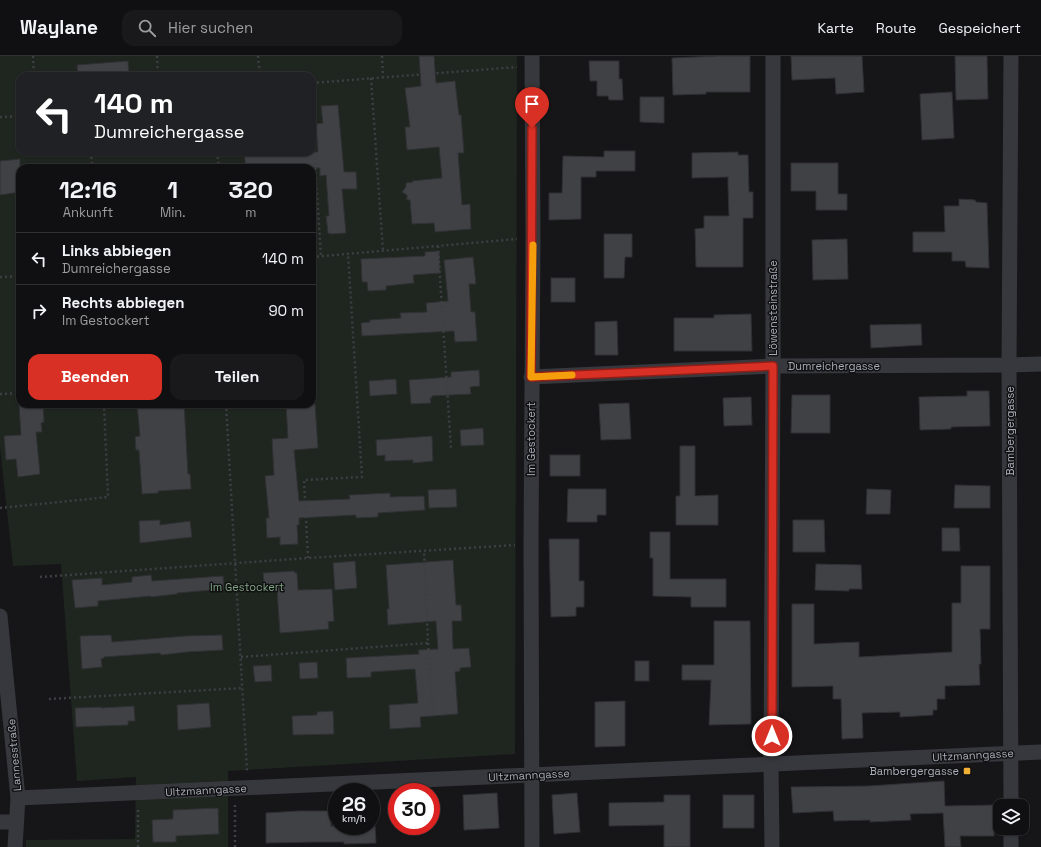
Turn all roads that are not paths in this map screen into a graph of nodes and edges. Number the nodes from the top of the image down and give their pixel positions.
1 (773, 56) edge
2 (1010, 56) edge
3 (532, 61) edge
4 (1041, 364) edge
5 (1009, 365) junction
6 (773, 366) junction
7 (531, 377) junction
8 (0, 616) edge
9 (1041, 752) edge
10 (1011, 753) junction
11 (771, 764) junction
12 (532, 774) junction
13 (18, 798) junction
14 (1011, 799) edge
15 (0, 822) edge
16 (16, 822) junction
17 (1011, 835) edge
18 (15, 847) edge
19 (532, 847) edge
20 (772, 847) edge
21 (1011, 847) edge

1 - 6 street, Löwensteinstraße
2 - 5 street, Bambergergasse
3 - 7 street, Im Gestockert
4 - 5 street, Dumreichergasse
5 - 6 street, Dumreichergasse
5 - 10 street, Bambergergasse
6 - 7 street, Dumreichergasse
6 - 11 street, Löwensteinstraße
7 - 12 street, Im Gestockert
8 - 13 street, Lannesstraße
9 - 10 street, Ultzmanngasse
10 - 11 street, Ultzmanngasse
10 - 14 street, Bambergergasse
11 - 12 street, Ultzmanngasse
11 - 20 street, Löwensteinstraße
12 - 13 street, Ultzmanngasse
12 - 19 street, Im Gestockert
13 - 16 street, Lannesstraße
15 - 16 street
16 - 18 street, Lannesstraße
17 - 21 street

